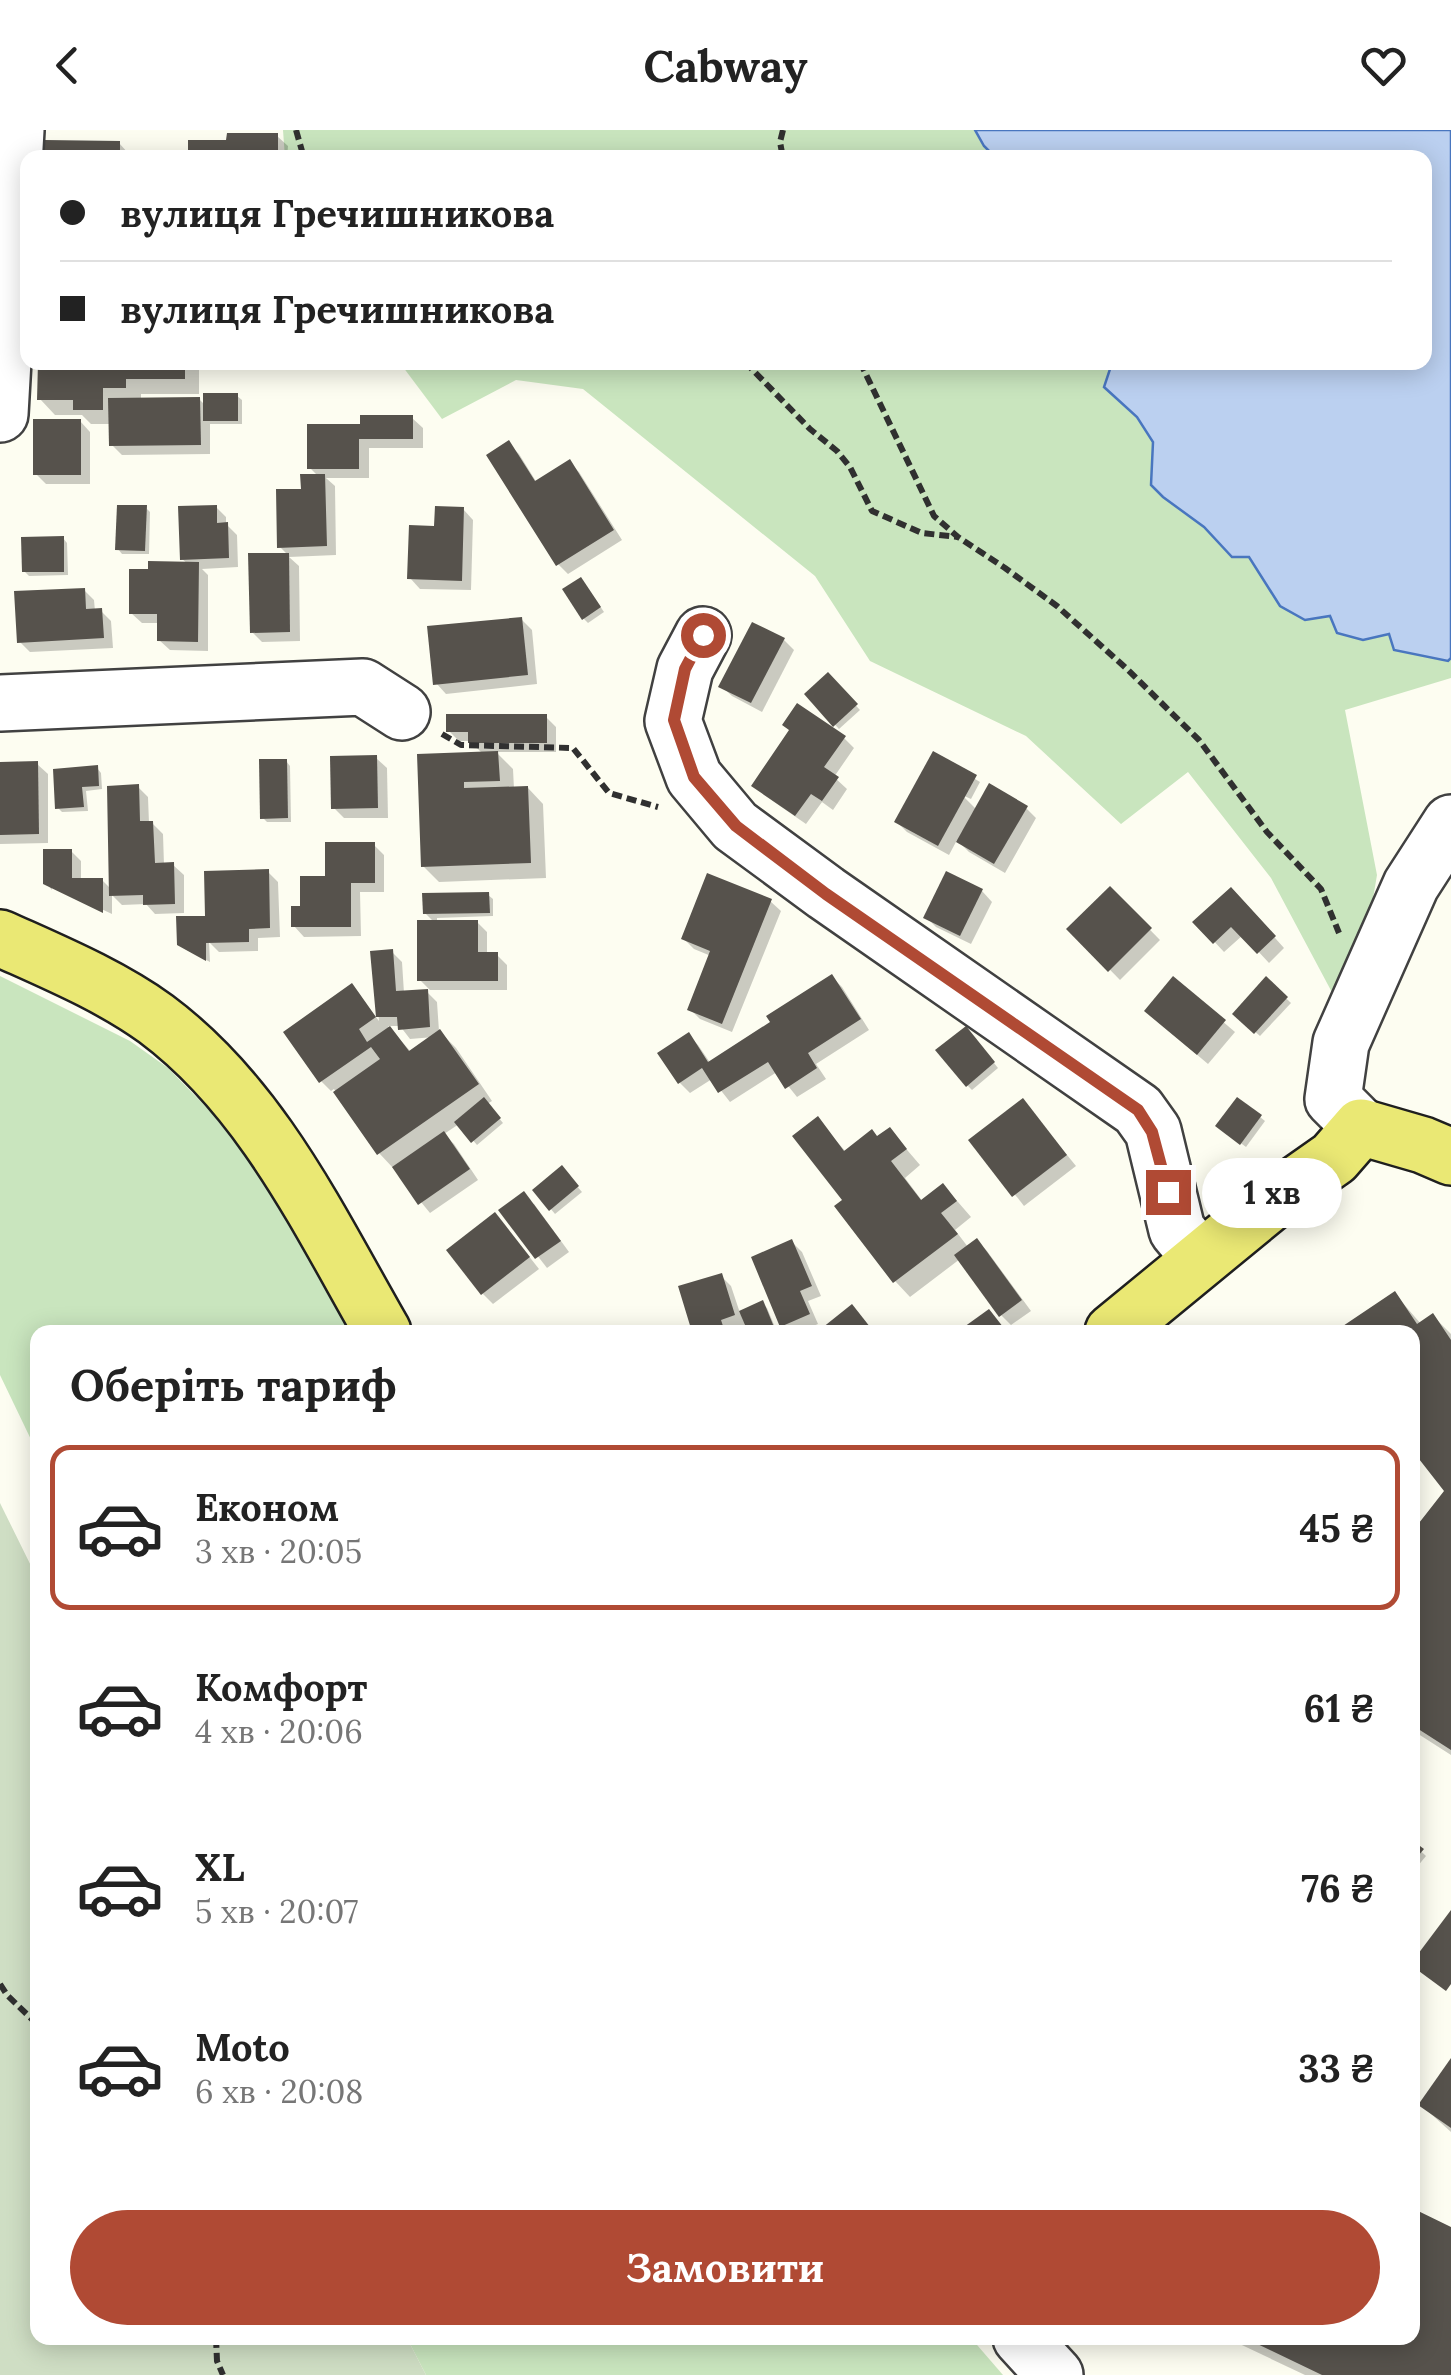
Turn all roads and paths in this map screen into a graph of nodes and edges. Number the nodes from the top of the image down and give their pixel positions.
1 (16, 130) edge
2 (753, 370) edge
3 (864, 370) edge
4 (0, 414) edge
5 (958, 537) junction
6 (703, 635) dead end
7 (0, 703) edge
8 (402, 712) joint
9 (660, 808) dead end
10 (1451, 823) edge
11 (0, 938) edge
12 (1362, 995) junction
13 (1362, 1126) junction
14 (1451, 1158) edge
15 (1201, 1260) junction
16 (379, 1325) edge
17 (1122, 1325) edge
18 (0, 1984) edge
19 (30, 2018) edge
20 (217, 2345) edge
21 (1027, 2345) edge
22 (222, 2375) edge
23 (1055, 2375) edge

1 - 4 street
2 - 5 path
3 - 5 path
5 - 12 path
6 - 15 street
7 - 8 street
8 - 9 path
10 - 12 street
11 - 16 main road
12 - 13 street
13 - 14 main road
13 - 15 main road
15 - 17 main road
18 - 19 path
20 - 22 path
21 - 23 street

